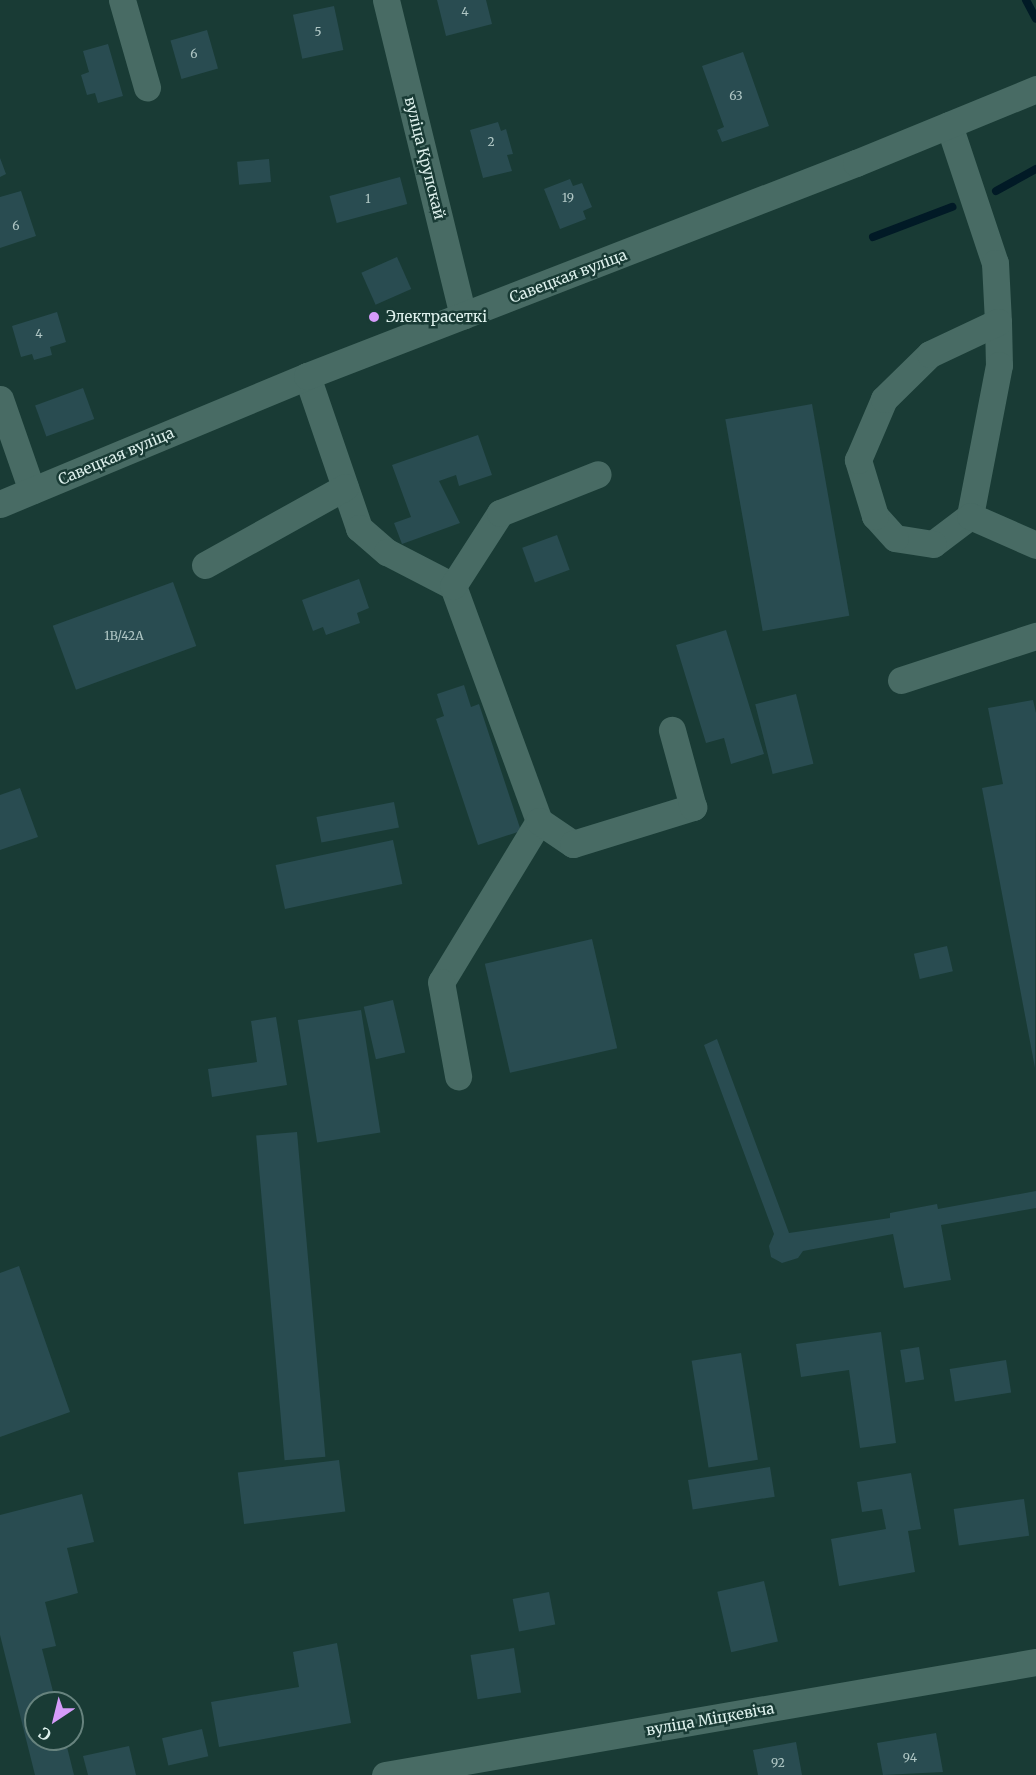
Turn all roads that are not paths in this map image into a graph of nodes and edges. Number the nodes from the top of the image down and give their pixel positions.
1 (122, 0) edge
2 (386, 0) edge
3 (147, 87) dead end
4 (1036, 89) edge
5 (949, 125) junction
6 (463, 316) junction
7 (998, 322) junction
8 (307, 376) junction
9 (0, 399) edge
10 (598, 474) dead end
11 (345, 487) junction
12 (32, 491) junction
13 (0, 504) edge
14 (970, 516) junction
15 (1036, 545) edge
16 (205, 565) dead end
17 (453, 586) junction
18 (1036, 636) edge
19 (900, 681) dead end
20 (672, 730) dead end
21 (539, 821) junction
22 (458, 1076) dead end
23 (1036, 1662) edge
24 (429, 1772) edge
25 (385, 1775) edge

1 - 3 street
2 - 6 street, вуліца Крупскай
4 - 5 street, Савецкая вуліца
5 - 6 street, Савецкая вуліца
5 - 7 street
6 - 8 street, Савецкая вуліца
7 - 14 street
7 - 14 street
8 - 11 street
8 - 12 street, Савецкая вуліца
9 - 12 street
10 - 17 street
11 - 16 street
11 - 17 street
12 - 13 street, Савецкая вуліца
14 - 15 street
17 - 21 street
18 - 19 street
20 - 21 street
21 - 22 street
23 - 24 street, вуліца Міцкевіча
24 - 25 street, вуліца Міцкевіча

